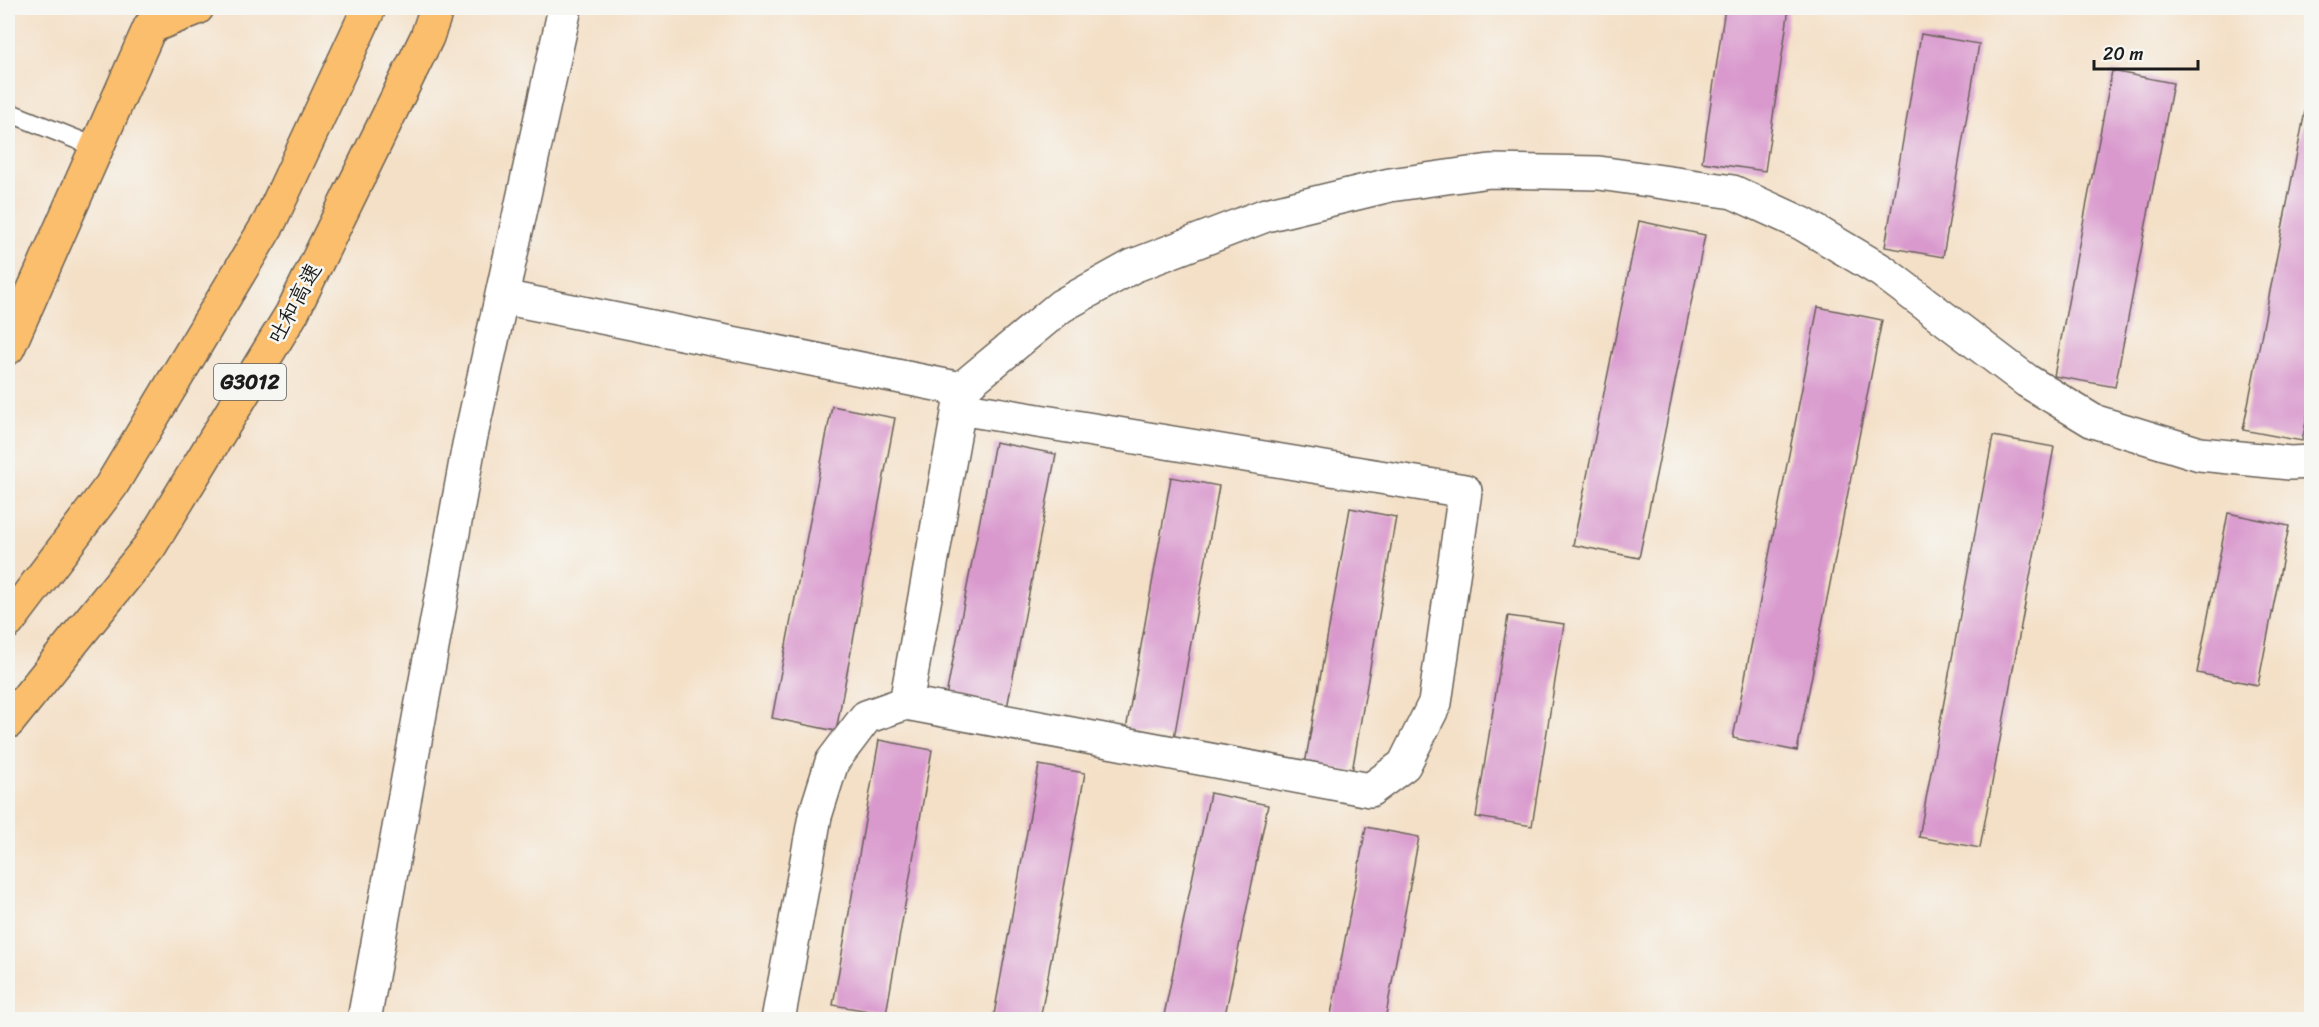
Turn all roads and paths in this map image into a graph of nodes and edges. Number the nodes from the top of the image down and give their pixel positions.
1 (197, 8) edge
2 (369, 8) edge
3 (437, 8) edge
4 (565, 8) edge
5 (154, 17) edge
6 (8, 112) edge
7 (98, 148) junction
8 (502, 297) junction
9 (8, 348) edge
10 (960, 398) junction
11 (2312, 462) edge
12 (8, 622) edge
13 (906, 703) junction
14 (8, 722) edge
15 (364, 1020) edge
16 (778, 1020) edge

1 - 5 highway
2 - 12 highway, G3012
3 - 14 highway, 吐和高速 / G3012
4 - 8 street
5 - 7 highway
6 - 7 lane
7 - 9 highway
8 - 10 street
8 - 15 street
10 - 11 street
10 - 13 street
10 - 13 street
13 - 16 street

